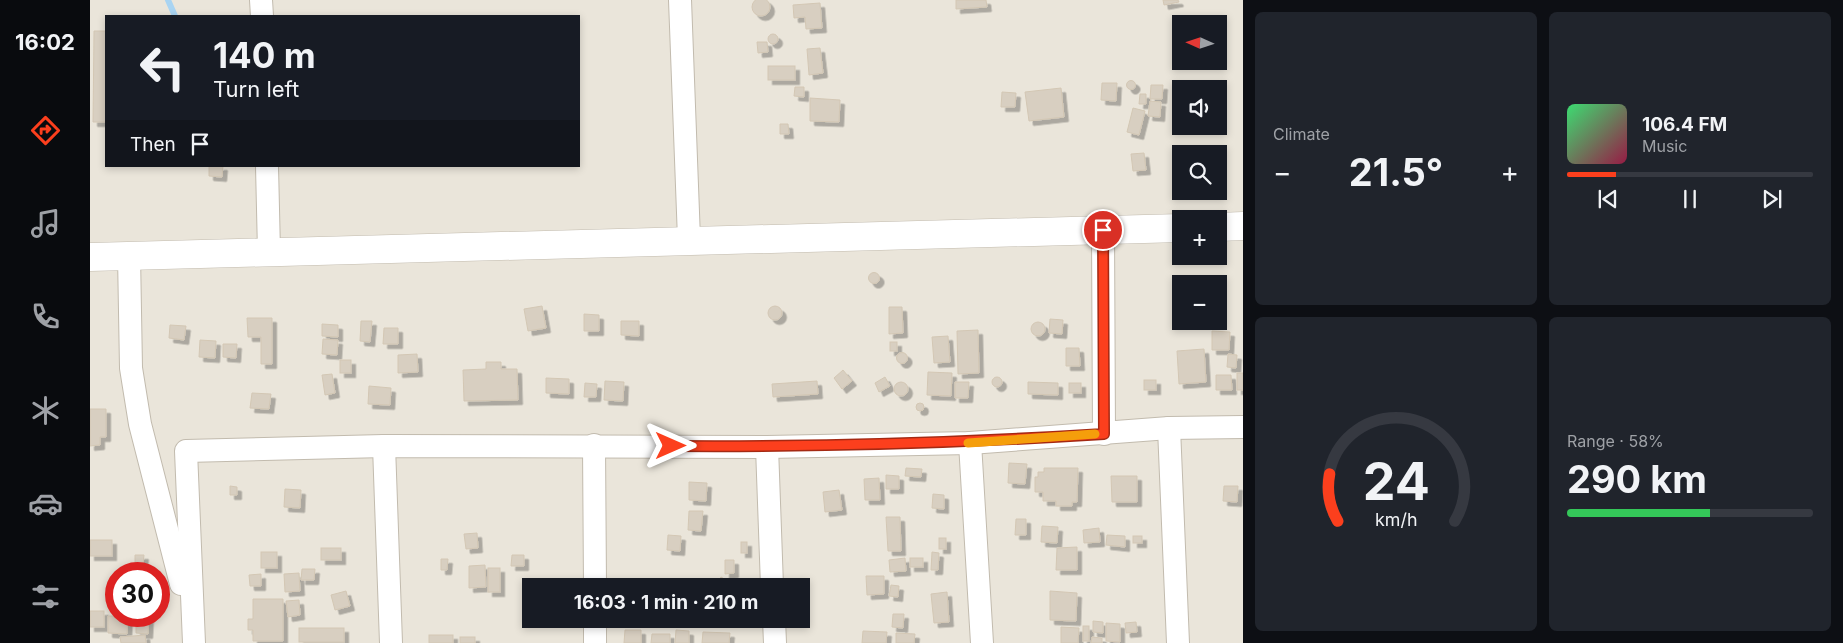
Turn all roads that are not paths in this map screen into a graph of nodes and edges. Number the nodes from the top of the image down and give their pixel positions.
1 (261, 0) edge
2 (680, 0) edge
3 (262, 15) edge
4 (267, 167) edge
5 (1243, 226) edge
6 (1227, 227) edge
7 (1172, 228) edge
8 (1103, 230) junction
9 (689, 239) junction
10 (270, 252) junction
11 (129, 255) junction
12 (90, 257) edge
13 (1243, 427) edge
14 (1169, 428) junction
15 (1104, 434) junction
16 (970, 443) junction
17 (594, 445) junction
18 (384, 446) junction
19 (767, 447) junction
20 (595, 578) edge
21 (772, 578) edge
22 (595, 628) edge
23 (774, 628) edge
24 (193, 637) edge
25 (391, 643) edge
26 (595, 643) edge
27 (775, 643) edge
28 (982, 643) edge
29 (1178, 643) edge

1 - 3 street
2 - 9 street
4 - 10 street
5 - 6 street
7 - 8 street
8 - 9 street
8 - 15 street
9 - 10 street
10 - 11 street
11 - 12 street
11 - 24 street
13 - 14 street
14 - 15 street
14 - 29 street
15 - 16 street
16 - 19 street
16 - 28 street
17 - 18 street
17 - 19 street
17 - 20 street
18 - 24 street
18 - 25 street
19 - 21 street
22 - 26 street
23 - 27 street

